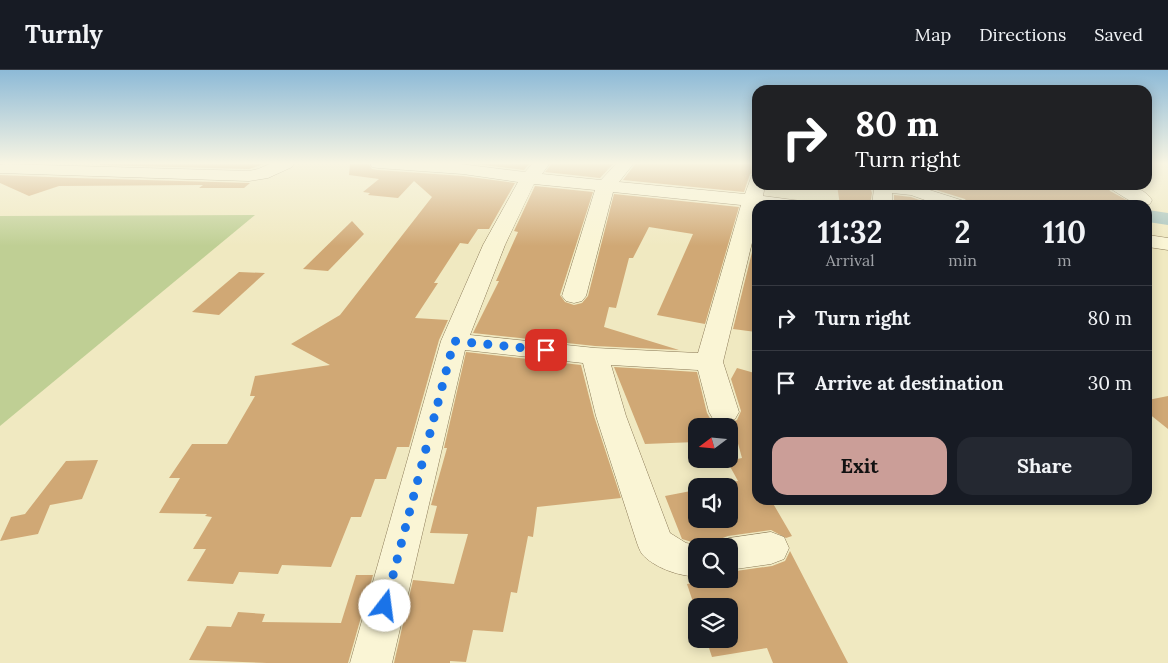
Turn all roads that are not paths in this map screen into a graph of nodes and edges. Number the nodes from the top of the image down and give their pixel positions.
1 (525, 191) edge
2 (604, 191) edge
3 (757, 191) edge
4 (911, 191) edge
5 (1127, 191) edge
6 (781, 200) edge
7 (941, 200) edge
8 (1143, 200) dead end
9 (752, 201) edge
10 (1152, 241) edge
11 (1168, 244) edge
12 (574, 296) dead end
13 (454, 341) junction
14 (595, 356) junction
15 (709, 362) junction
16 (724, 412) dead end
17 (771, 548) dead end
18 (738, 553) edge
19 (688, 560) edge
20 (371, 663) edge

1 - 13 street
2 - 12 street
3 - 6 street
4 - 7 street
5 - 8 street
9 - 15 street
10 - 11 street
13 - 14 street
13 - 20 street
14 - 15 street
14 - 19 street
15 - 16 street
17 - 18 street

